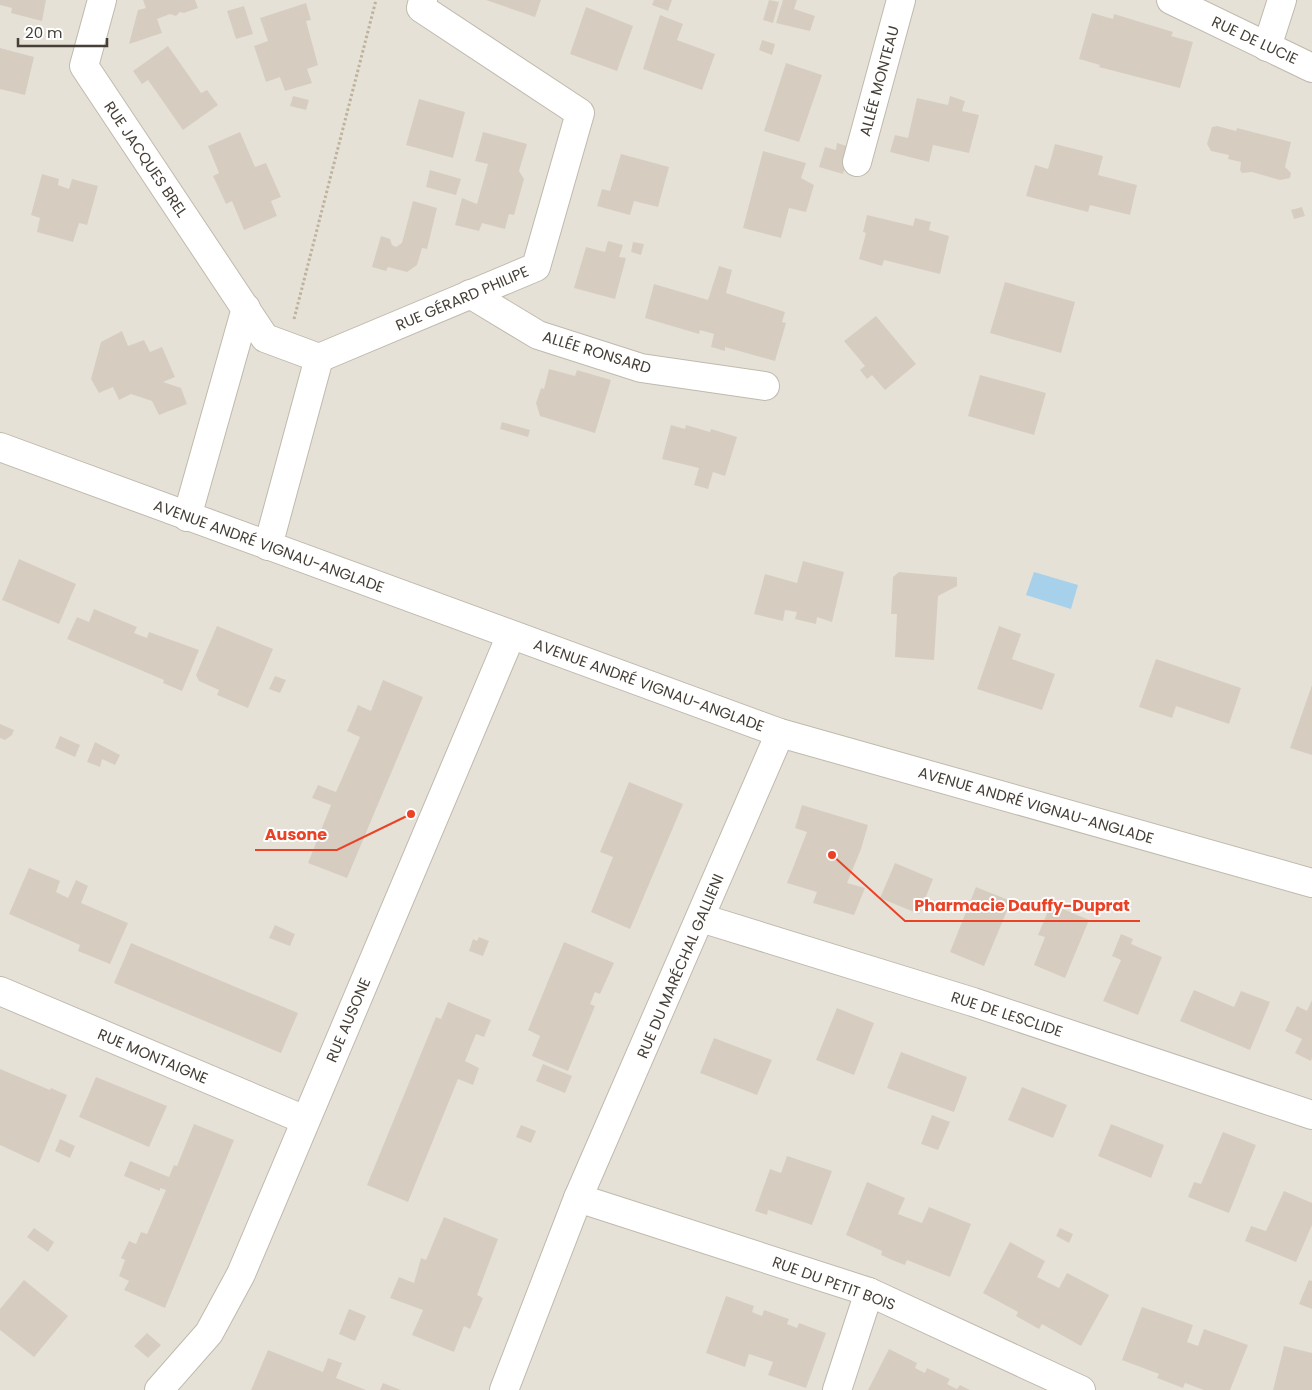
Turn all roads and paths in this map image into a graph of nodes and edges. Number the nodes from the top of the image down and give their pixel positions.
1 (102, 0) edge
2 (376, 0) edge
3 (423, 0) edge
4 (901, 0) edge
5 (1171, 0) edge
6 (1282, 0) edge
7 (1267, 47) junction
8 (1312, 68) edge
9 (857, 162) dead end
10 (470, 294) junction
11 (246, 308) junction
12 (287, 347) junction
13 (320, 358) junction
14 (765, 386) dead end
15 (0, 447) edge
16 (187, 516) junction
17 (268, 546) junction
18 (511, 635) junction
19 (780, 733) junction
20 (1312, 883) edge
21 (701, 918) junction
22 (0, 991) edge
23 (1312, 1115) edge
24 (305, 1120) junction
25 (578, 1198) junction
26 (869, 1292) junction
27 (159, 1390) edge
28 (504, 1390) edge
29 (837, 1390) edge
30 (1081, 1390) edge

1 - 11 street, RUE JACQUES BREL
2 - 12 path
3 - 10 street, RUE GÉRARD PHILIPE
4 - 9 street, ALLÉE MONTEAU
5 - 7 street, RUE DE LUCIE
6 - 7 street
7 - 8 street, RUE DE LUCIE
10 - 13 street, RUE GÉRARD PHILIPE
10 - 14 street, ALLÉE RONSARD
11 - 12 street, RUE JACQUES BREL
11 - 16 street
12 - 13 street, RUE JACQUES BREL
13 - 17 street
15 - 16 street, AVENUE ANDRÉ VIGNAU-ANGLADE
16 - 17 street, AVENUE ANDRÉ VIGNAU-ANGLADE
17 - 18 street, AVENUE ANDRÉ VIGNAU-ANGLADE
18 - 19 street, AVENUE ANDRÉ VIGNAU-ANGLADE
18 - 24 street, RUE AUSONE
19 - 20 street, AVENUE ANDRÉ VIGNAU-ANGLADE
19 - 21 street, RUE DU MARÉCHAL GALLIENI
21 - 23 street, RUE DE LESCLIDE
21 - 25 street, RUE DU MARÉCHAL GALLIENI
22 - 24 street, RUE MONTAIGNE
24 - 27 street, RUE AUSONE
25 - 26 street, RUE DU PETIT BOIS
25 - 28 street, RUE DU MARÉCHAL GALLIENI
26 - 29 street
26 - 30 street, RUE DU PETIT BOIS

